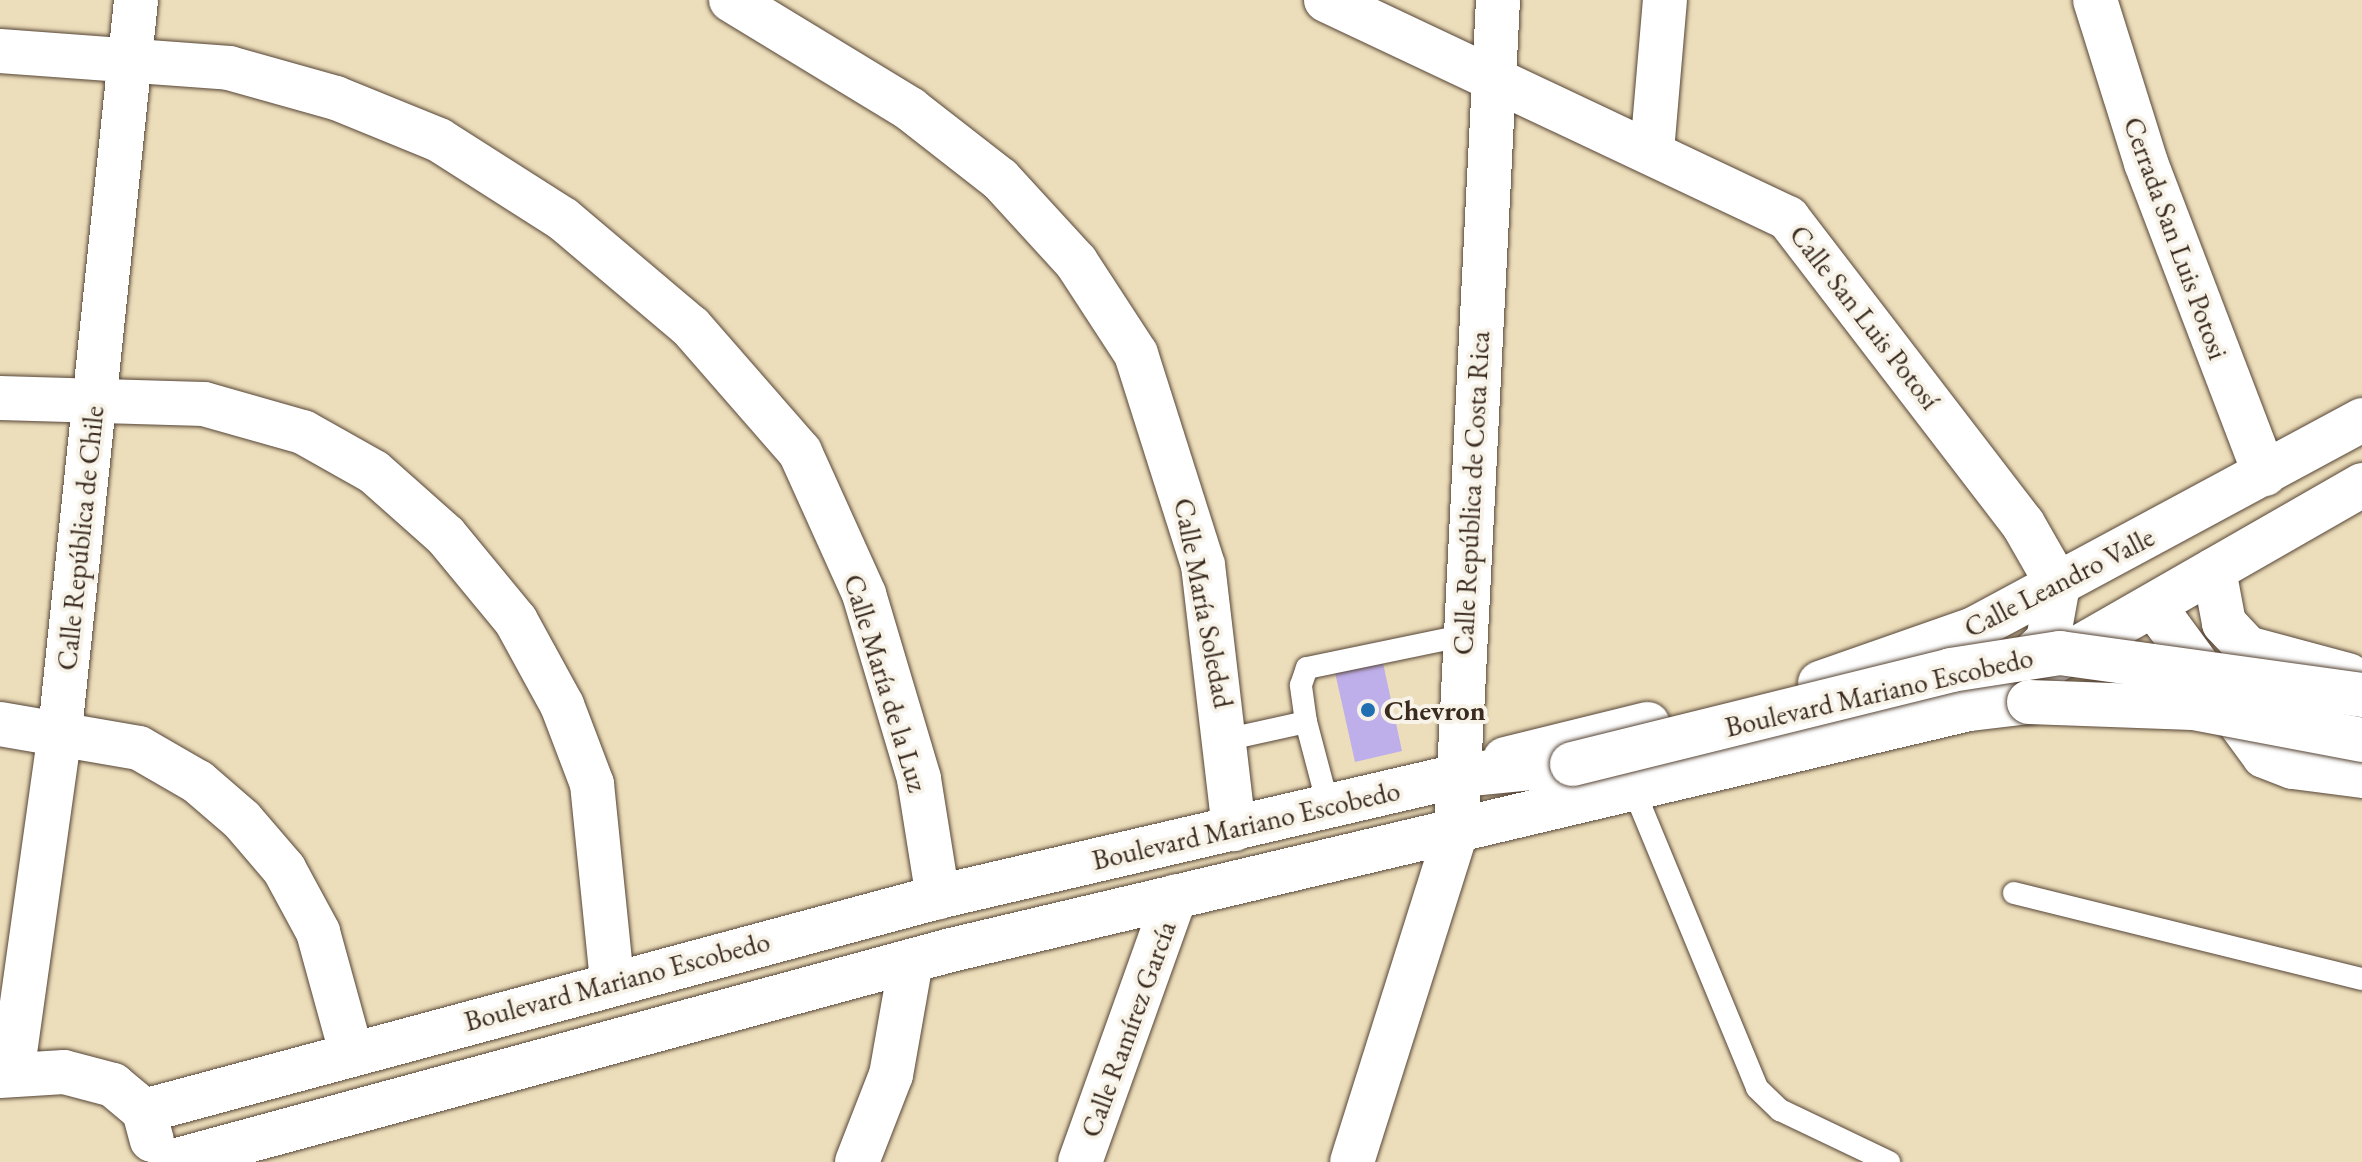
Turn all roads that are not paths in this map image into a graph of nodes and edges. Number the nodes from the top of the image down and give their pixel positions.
1 (136, 0) edge
2 (731, 0) edge
3 (1326, 0) edge
4 (1498, 0) edge
5 (1665, 0) edge
6 (2095, 0) edge
7 (0, 51) edge
8 (129, 59) junction
9 (1493, 77) junction
10 (1652, 151) junction
11 (0, 398) edge
12 (94, 399) junction
13 (2362, 420) edge
14 (2265, 474) junction
15 (2362, 485) edge
16 (2214, 570) junction
17 (2058, 585) junction
18 (2154, 606) junction
19 (1462, 636) junction
20 (2362, 677) edge
21 (2362, 695) edge
22 (1969, 709) junction
23 (1306, 722) junction
24 (0, 724) edge
25 (60, 731) junction
26 (1229, 739) junction
27 (2362, 740) edge
28 (1462, 775) junction
29 (2362, 776) edge
30 (1635, 793) junction
31 (1328, 805) junction
32 (1234, 829) junction
33 (1456, 832) junction
34 (2014, 893) dead end
35 (938, 897) junction
36 (1175, 897) junction
37 (911, 962) junction
38 (2362, 979) edge
39 (612, 982) junction
40 (351, 1052) junction
41 (6, 1075) edge
42 (144, 1111) junction
43 (175, 1161) edge
44 (857, 1162) edge
45 (1080, 1162) edge
46 (1352, 1162) edge
47 (1889, 1162) edge

1 - 8 street, Calle República de Chile
2 - 26 street, Calle María Soledad
3 - 9 street, Calle San Luis Potosí
4 - 9 street, Calle República de Costa Rica
5 - 10 street
6 - 14 street, Cerrada San Luis Potosi
7 - 8 street, Calle María de la Luz
8 - 12 street, Calle República de Chile
8 - 35 street, Calle María de la Luz
9 - 10 street, Calle San Luis Potosí
9 - 19 street, Calle República de Costa Rica
10 - 17 street, Calle San Luis Potosí
11 - 12 street
12 - 25 street, Calle República de Chile
12 - 39 street
13 - 14 street, Calle Leandro Valle
14 - 17 street, Calle Leandro Valle
15 - 16 street
16 - 18 street
16 - 20 street
17 - 22 street
17 - 28 street, Calle Leandro Valle
18 - 22 street
18 - 29 street
19 - 23 lane
19 - 28 street, Calle República de Costa Rica
21 - 28 street, Boulevard Mariano Escobedo, bridge
22 - 27 street, Boulevard Mariano Escobedo, bridge
22 - 30 street, Boulevard Mariano Escobedo
23 - 26 lane
23 - 31 lane
24 - 25 street
25 - 40 street
25 - 41 street, Calle República de Chile
26 - 32 street, Calle María Soledad
28 - 31 street, Boulevard Mariano Escobedo
28 - 33 street, Calle República de Costa Rica
30 - 33 street, Boulevard Mariano Escobedo
30 - 47 lane
31 - 32 street, Boulevard Mariano Escobedo
32 - 35 street, Boulevard Mariano Escobedo
33 - 36 street, Boulevard Mariano Escobedo
33 - 46 street, Calle República de Costa Rica
34 - 38 lane
35 - 39 street, Boulevard Mariano Escobedo
36 - 37 street, Boulevard Mariano Escobedo
36 - 45 street, Calle Ramírez García
37 - 43 street, Boulevard Mariano Escobedo
37 - 44 street
39 - 40 street, Boulevard Mariano Escobedo
40 - 42 street, Boulevard Mariano Escobedo
41 - 42 street
42 - 43 street

